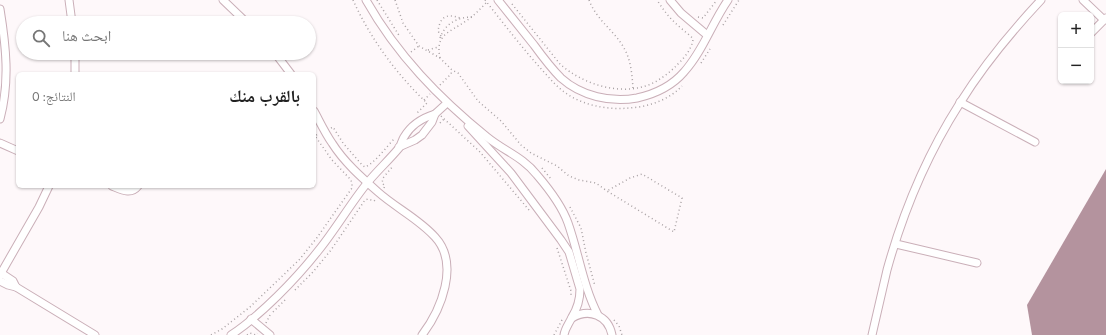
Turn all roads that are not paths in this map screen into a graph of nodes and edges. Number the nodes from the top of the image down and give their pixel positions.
1 (69, 0) edge
2 (223, 0) edge
3 (366, 0) edge
4 (498, 0) edge
5 (670, 0) edge
6 (728, 0) edge
7 (1041, 0) edge
8 (1083, 0) edge
9 (0, 9) edge
10 (71, 16) edge
11 (240, 16) edge
12 (1105, 19) edge
13 (1094, 30) edge
14 (707, 35) junction
15 (75, 60) edge
16 (280, 60) edge
17 (75, 72) edge
18 (289, 72) edge
19 (960, 102) junction
20 (447, 103) junction
21 (455, 110) junction
22 (436, 113) junction
23 (316, 115) edge
24 (0, 119) edge
25 (1034, 142) dead end
26 (0, 143) edge
27 (400, 147) junction
28 (16, 149) edge
29 (368, 182) junction
30 (48, 188) edge
31 (118, 188) edge
32 (136, 188) edge
33 (896, 244) junction
34 (977, 263) dead end
35 (578, 270) junction
36 (0, 274) edge
37 (0, 281) edge
38 (16, 287) junction
39 (598, 315) junction
40 (572, 318) junction
41 (251, 319) junction
42 (95, 335) edge
43 (230, 335) edge
44 (270, 335) edge
45 (422, 335) edge
46 (564, 335) edge
47 (612, 335) edge
48 (872, 335) edge

1 - 10 street
2 - 11 street
3 - 20 street
4 - 14 street
5 - 14 street
6 - 14 street
7 - 19 street
8 - 12 street
9 - 24 street
12 - 13 street
15 - 17 street
16 - 18 street
19 - 25 street
19 - 33 street
20 - 21 street
20 - 22 street
21 - 35 street
21 - 35 street
22 - 27 street
22 - 27 street
23 - 29 street
26 - 28 street
27 - 29 street
29 - 41 street
29 - 45 street
30 - 36 street
31 - 32 street
33 - 34 street
33 - 48 street
35 - 39 street
35 - 40 street
36 - 38 street
37 - 38 street
38 - 42 street
39 - 40 street
39 - 47 street
40 - 46 street
41 - 43 street
41 - 44 street

